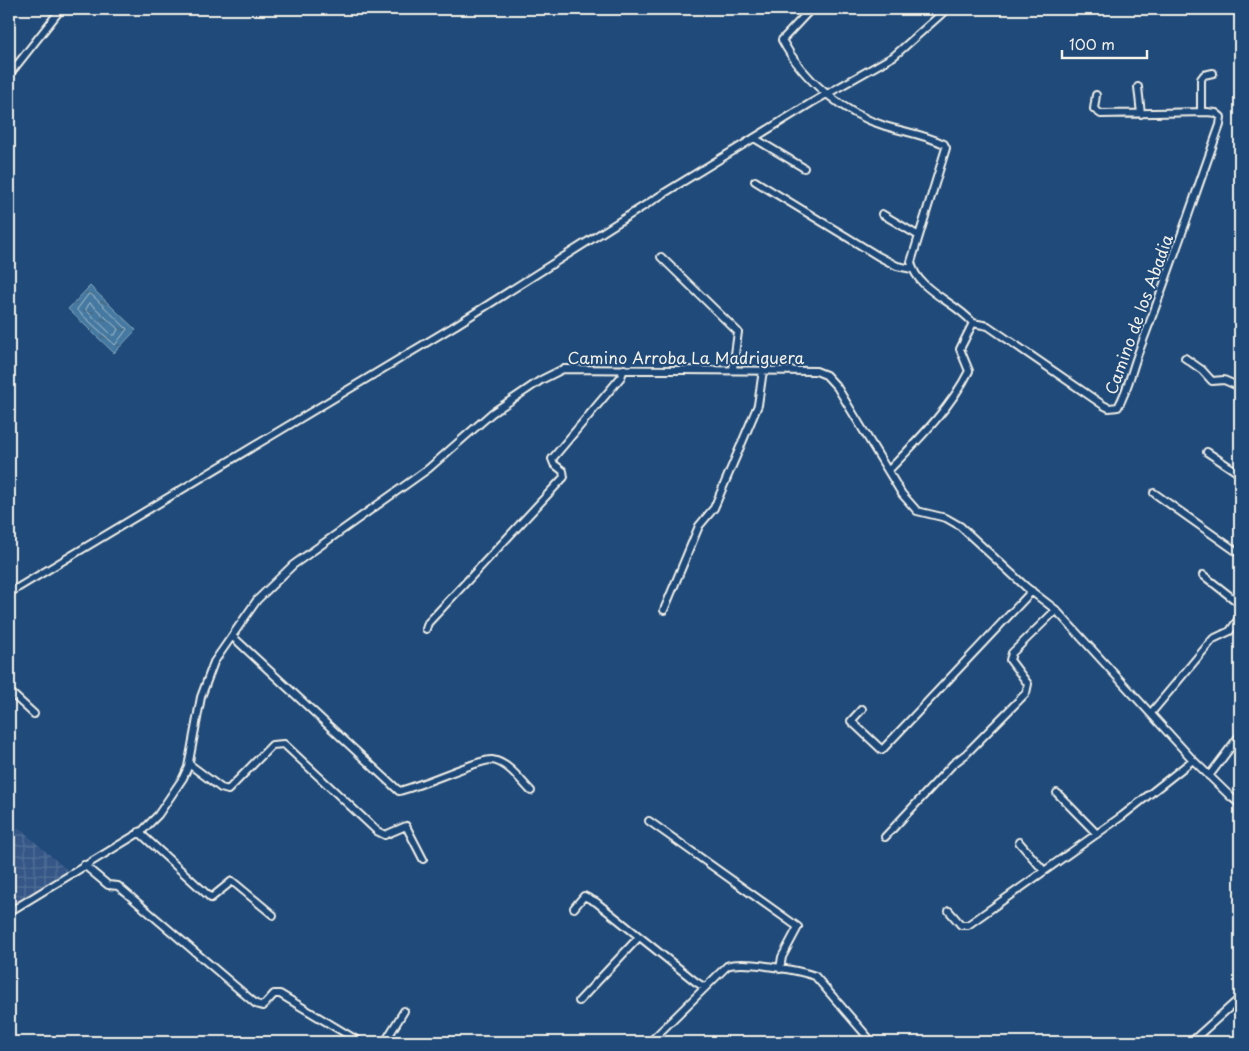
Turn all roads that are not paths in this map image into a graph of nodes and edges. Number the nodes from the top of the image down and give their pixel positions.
1 (61, 9) edge
2 (811, 9) edge
3 (947, 9) edge
4 (1213, 73) dead end
5 (9, 75) edge
6 (1138, 87) dead end
7 (1096, 94) dead end
8 (826, 95) junction
9 (1201, 112) junction
10 (1141, 114) junction
11 (754, 138) junction
12 (804, 168) dead end
13 (755, 181) dead end
14 (882, 214) dead end
15 (919, 236) junction
16 (661, 256) dead end
17 (912, 269) junction
18 (973, 323) junction
19 (1185, 358) dead end
20 (624, 369) junction
21 (734, 369) junction
22 (762, 370) junction
23 (1240, 387) edge
24 (1207, 452) dead end
25 (888, 471) junction
26 (1240, 474) edge
27 (1154, 493) dead end
28 (1240, 554) edge
29 (1203, 575) dead end
30 (1032, 591) junction
31 (9, 593) edge
32 (1240, 604) edge
33 (664, 610) dead end
34 (1056, 610) junction
35 (1240, 618) edge
36 (426, 629) dead end
37 (232, 636) junction
38 (9, 691) edge
39 (862, 708) dead end
40 (1151, 713) junction
41 (34, 714) dead end
42 (1240, 735) edge
43 (1193, 760) junction
44 (189, 764) junction
45 (1210, 776) junction
46 (531, 792) dead end
47 (1057, 793) dead end
48 (1240, 804) edge
49 (650, 821) dead end
50 (139, 832) junction
51 (1096, 834) junction
52 (885, 836) dead end
53 (1019, 842) dead end
54 (423, 860) dead end
55 (84, 865) junction
56 (1044, 871) junction
57 (574, 908) dead end
58 (949, 911) dead end
59 (9, 912) edge
60 (273, 915) dead end
61 (639, 937) junction
62 (780, 970) junction
63 (710, 984) junction
64 (1240, 998) edge
65 (579, 1001) dead end
66 (404, 1011) dead end
67 (360, 1042) edge
68 (385, 1042) edge
69 (650, 1042) edge
70 (872, 1042) edge
71 (1191, 1042) edge

1 - 5 street
2 - 8 street
3 - 8 street
4 - 9 street
6 - 10 street
7 - 10 street, Camino de los Abadia
8 - 11 street
8 - 15 street
9 - 10 street, Camino de los Abadia
9 - 18 street, Camino de los Abadia
11 - 12 street
11 - 31 street
13 - 17 street
14 - 15 street
15 - 17 street
16 - 21 street
17 - 18 street, Camino de los Abadia
18 - 25 street
19 - 23 street
20 - 21 street, Camino Arroba La Madriguera
20 - 36 street
20 - 37 street, Camino Arroba La Madriguera
21 - 22 street, Camino Arroba La Madriguera
22 - 25 street, Camino Arroba La Madriguera
22 - 33 street
24 - 26 street
25 - 30 street, Camino Arroba La Madriguera
27 - 28 street
29 - 32 street
30 - 34 street, Camino Arroba La Madriguera
30 - 39 street
34 - 40 street, Camino Arroba La Madriguera
34 - 52 street
35 - 40 street
37 - 44 street, Camino Arroba La Madriguera
37 - 46 street
38 - 41 street
40 - 43 street, Camino Arroba La Madriguera
42 - 45 street
43 - 45 street, Camino Arroba La Madriguera
43 - 51 street
44 - 50 street, Camino Arroba La Madriguera
44 - 54 street
45 - 48 street, Camino Arroba La Madriguera
47 - 51 street
49 - 62 street
50 - 55 street, Camino Arroba La Madriguera
50 - 60 street
51 - 56 street
53 - 56 street
55 - 59 street, Camino Arroba La Madriguera
55 - 67 street
56 - 58 street
57 - 61 street
61 - 63 street
61 - 65 street
62 - 63 street
62 - 70 street
63 - 69 street
64 - 71 street
66 - 68 street

